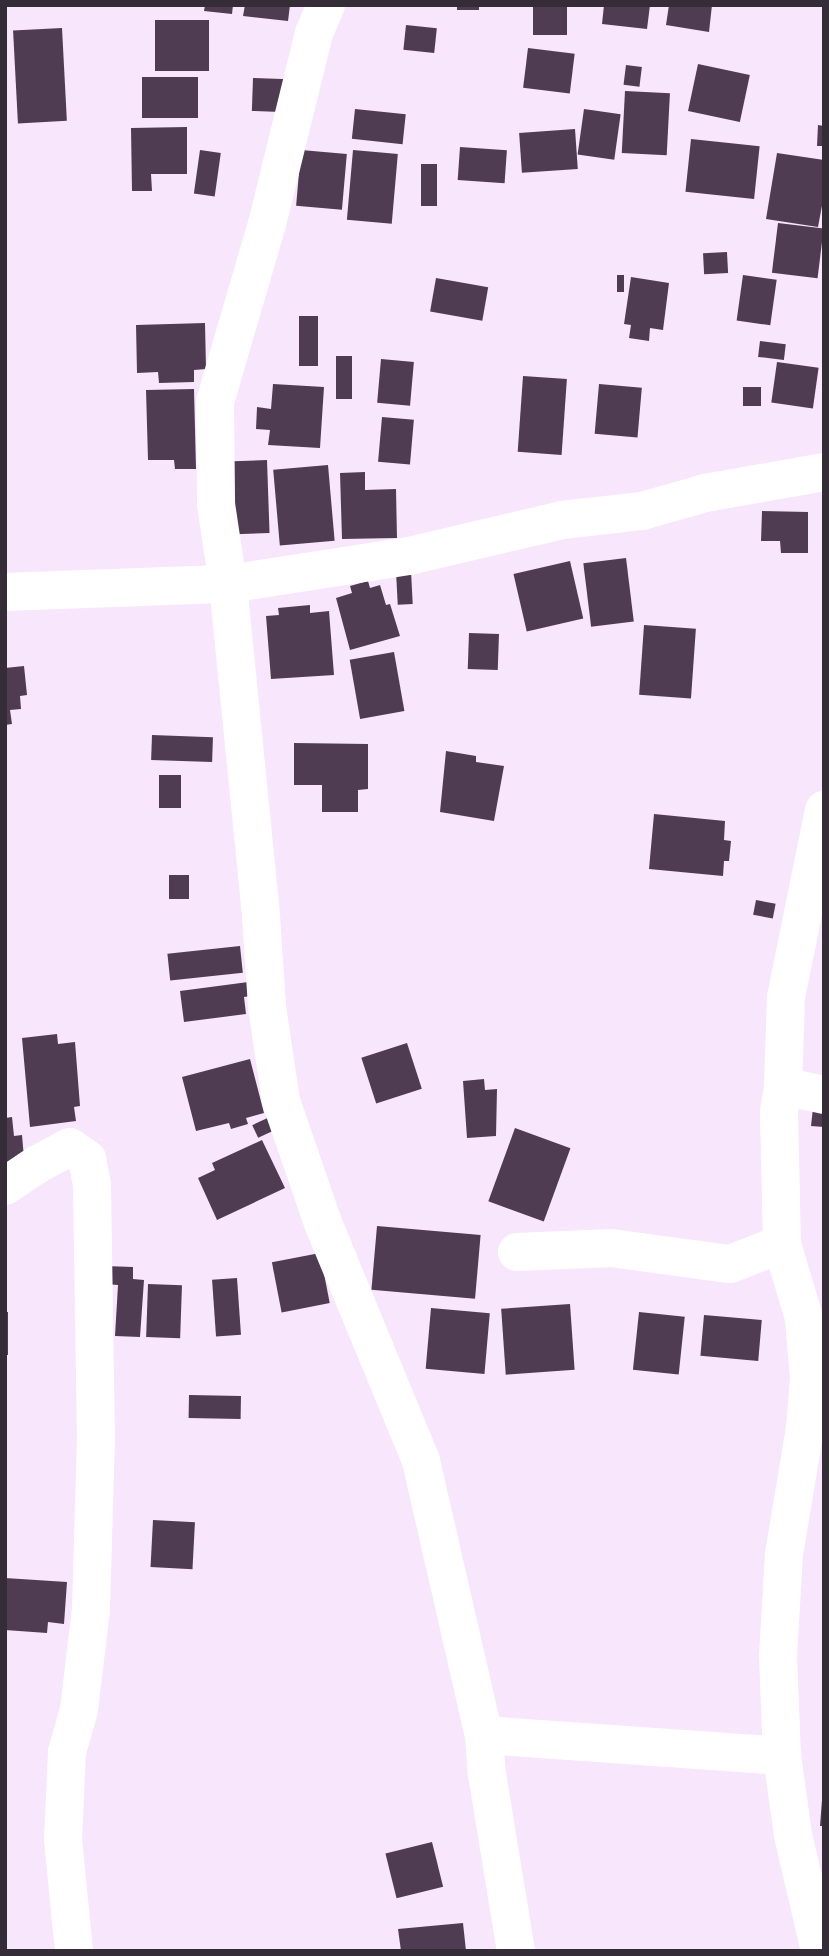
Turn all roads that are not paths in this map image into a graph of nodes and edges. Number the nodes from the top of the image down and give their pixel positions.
1 (326, 5) edge
2 (824, 472) edge
3 (228, 584) junction
4 (5, 592) edge
5 (824, 810) edge
6 (783, 1086) junction
7 (824, 1095) edge
8 (5, 1186) edge
9 (782, 1244) junction
10 (517, 1252) dead end
11 (484, 1735) junction
12 (782, 1756) junction
13 (74, 1951) edge
14 (516, 1951) edge
15 (820, 1951) edge

1 - 3 street
2 - 3 street
3 - 4 street
3 - 11 street
5 - 6 street
6 - 7 street
6 - 9 street
8 - 13 street
9 - 10 street
9 - 12 street
11 - 12 street
11 - 14 street
12 - 15 street

